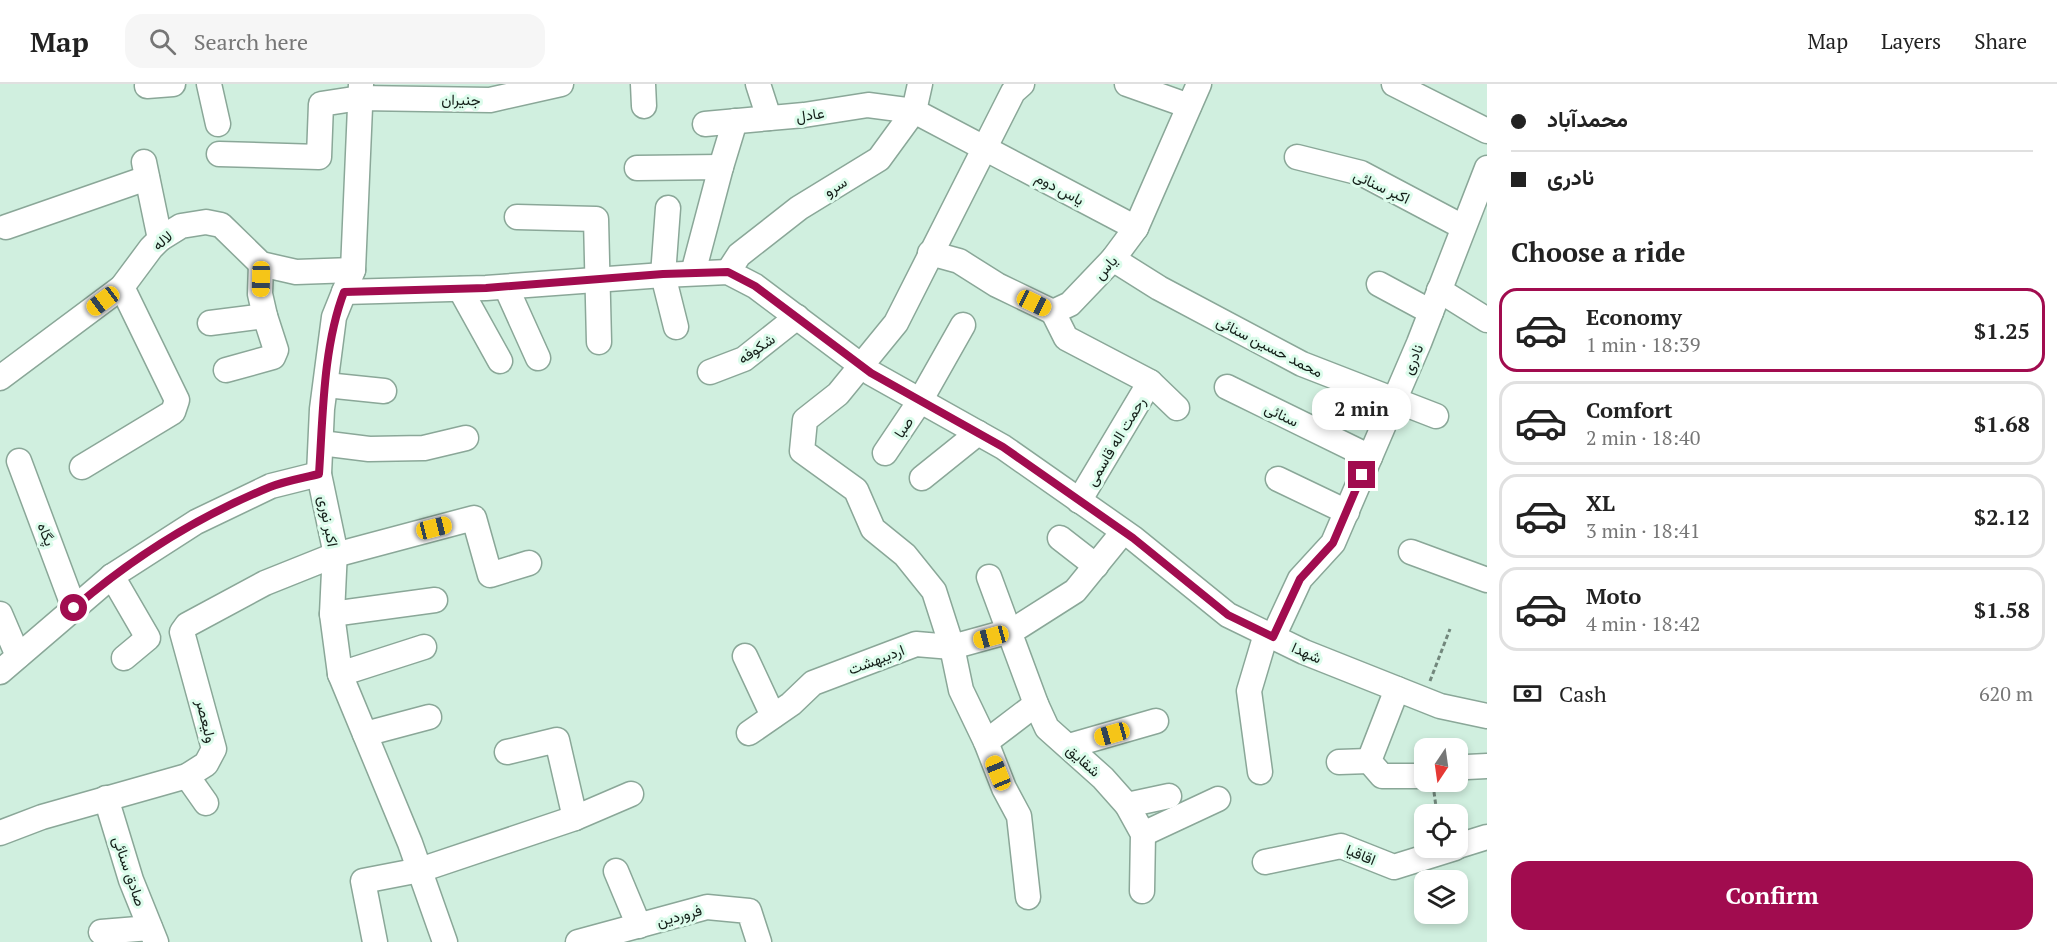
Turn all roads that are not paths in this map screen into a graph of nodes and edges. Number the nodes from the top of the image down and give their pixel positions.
1 (173, 84) edge
2 (209, 84) edge
3 (561, 84) edge
4 (758, 84) edge
5 (920, 84) edge
6 (1022, 84) edge
7 (1127, 84) edge
8 (1394, 84) edge
9 (147, 86) dead end
10 (361, 91) edge
11 (1194, 95) edge
12 (914, 111) junction
13 (770, 118) junction
14 (735, 121) junction
15 (218, 124) dead end
16 (705, 124) dead end
17 (1487, 131) edge
18 (984, 148) junction
19 (219, 154) dead end
20 (1297, 157) dead end
21 (721, 167) junction
22 (637, 168) dead end
23 (1487, 168) edge
24 (668, 208) dead end
25 (517, 217) dead end
26 (6, 227) dead end
27 (1463, 227) junction
28 (1136, 228) junction
29 (160, 239) junction
30 (930, 253) junction
31 (1113, 259) junction
32 (261, 264) junction
33 (728, 272) junction
34 (693, 273) junction
35 (663, 274) junction
36 (596, 280) junction
37 (348, 281) junction
38 (1379, 284) dead end
39 (122, 287) junction
40 (506, 287) junction
41 (460, 289) junction
42 (1435, 301) junction
43 (1053, 312) junction
44 (265, 316) junction
45 (797, 317) junction
46 (1487, 320) edge
47 (210, 323) dead end
48 (963, 325) dead end
49 (676, 327) dead end
50 (599, 342) dead end
51 (538, 358) dead end
52 (500, 361) dead end
53 (861, 366) junction
54 (226, 370) dead end
55 (710, 372) dead end
56 (0, 378) edge
57 (1150, 382) junction
58 (326, 385) junction
59 (1227, 387) dead end
60 (384, 391) dead end
61 (920, 401) junction
62 (1394, 401) junction
63 (1177, 408) dead end
64 (1436, 416) dead end
65 (978, 433) junction
66 (466, 438) dead end
67 (321, 443) junction
68 (885, 453) dead end
69 (1370, 457) junction
70 (19, 461) dead end
71 (82, 467) dead end
72 (319, 474) junction
73 (922, 478) dead end
74 (1278, 479) dead end
75 (1079, 501) junction
76 (1347, 512) junction
77 (1124, 532) junction
78 (1060, 538) dead end
79 (1412, 552) dead end
80 (335, 555) junction
81 (529, 562) dead end
82 (1095, 566) junction
83 (112, 576) junction
84 (989, 577) dead end
85 (1487, 580) edge
86 (435, 600) dead end
87 (74, 608) junction
88 (0, 614) edge
89 (332, 614) junction
90 (1010, 631) junction
91 (1270, 635) junction
92 (424, 647) dead end
93 (952, 647) junction
94 (18, 656) junction
95 (745, 656) dead end
96 (124, 658) dead end
97 (0, 672) edge
98 (340, 674) junction
99 (1397, 689) junction
100 (1036, 704) junction
101 (773, 716) junction
102 (1487, 716) edge
103 (429, 717) dead end
104 (1156, 721) dead end
105 (749, 733) dead end
106 (365, 734) junction
107 (986, 742) junction
108 (1069, 746) junction
109 (507, 752) dead end
110 (1369, 761) junction
111 (1339, 762) dead end
112 (1260, 772) dead end
113 (188, 776) junction
114 (1414, 776) edge
115 (631, 794) dead end
116 (1168, 796) dead end
117 (106, 798) junction
118 (1218, 799) dead end
119 (206, 803) dead end
120 (1127, 805) junction
121 (575, 818) junction
122 (0, 834) edge
123 (1143, 834) junction
124 (1487, 837) edge
125 (1468, 843) edge
126 (1422, 858) edge
127 (1265, 862) dead end
128 (420, 870) junction
129 (616, 871) dead end
130 (1142, 891) dead end
131 (1028, 897) dead end
132 (639, 926) junction
133 (101, 932) dead end
134 (153, 935) edge
135 (587, 941) edge
136 (375, 942) edge
137 (445, 942) edge
138 (759, 942) edge

1 - 9 street
2 - 15 street
3 - 10 street, جنیران
4 - 13 street
5 - 12 street, سرو
6 - 18 street
7 - 11 street
8 - 17 street
10 - 19 street, جنیران
10 - 37 street, اکبر نوری
11 - 28 street, یاس
12 - 13 street, عادل
12 - 18 street, یاس دوم
12 - 33 street, سرو
13 - 14 street, عادل
14 - 16 street, عادل
14 - 21 street
18 - 28 street, یاس دوم
18 - 30 street
20 - 27 street, اکبر سنائی
21 - 22 street
21 - 34 street
23 - 27 street, نادری
24 - 35 street
25 - 36 street
26 - 29 street
27 - 42 street, نادری
28 - 31 street, یاس
29 - 32 street, لاله
29 - 39 street, لاله
30 - 43 street
30 - 53 street
31 - 43 street, یاس
31 - 62 street, محمد حسین سنائی
32 - 37 street
32 - 44 street
33 - 34 street
33 - 45 street, شهدا
34 - 35 street
35 - 36 street
35 - 49 street
36 - 40 street
36 - 50 street
37 - 41 street
37 - 58 street, اکبر نوری
38 - 42 street
39 - 56 street, لاله
39 - 71 street
40 - 41 street
40 - 51 street
41 - 52 street
42 - 46 street
42 - 62 street, نادری
43 - 57 street
44 - 47 street
44 - 54 street
45 - 53 street, شهدا
45 - 55 street, شکوفه
48 - 61 street, صبا
53 - 61 street, شهدا
53 - 93 street
57 - 63 street
57 - 75 street, رحمت اله قاسمی
58 - 60 street
58 - 67 street, اکبر نوری
59 - 69 street, سنائی
61 - 65 street, شهدا
61 - 68 street, صبا
62 - 64 street, محمد حسین سنائی
62 - 69 street, نادری
65 - 73 street
65 - 75 street, شهدا
66 - 67 street
67 - 72 street, اکبر نوری
69 - 76 street, نادری
70 - 87 street, پگاه
72 - 80 street, اکبر نوری
72 - 83 street
74 - 76 street
75 - 77 street, شهدا
76 - 91 street, نادری
77 - 82 street, اردیبهشت
77 - 91 street, شهدا
78 - 82 street
79 - 85 street
80 - 81 street
80 - 89 street, اکبر نوری
80 - 113 street, ولیعصر
82 - 90 street, اردیبهشت
83 - 87 street
83 - 96 street
84 - 90 street, شقایق
86 - 89 street
87 - 94 street
88 - 94 street
89 - 98 street, اکبر نوری
90 - 93 street, اردیبهشت
90 - 100 street, شقایق
91 - 99 street, شهدا
91 - 112 street, نادری
92 - 98 street
93 - 101 street, اردیبهشت
93 - 107 street
94 - 97 street
95 - 101 street
98 - 106 street, اکبر نوری
99 - 102 street, شهدا
99 - 110 street
100 - 107 street
100 - 108 street, شقایق
101 - 105 street, اردیبهشت
103 - 106 street
104 - 108 street
106 - 128 street, اکبر نوری
107 - 131 street
108 - 120 street, شقایق
109 - 121 street
110 - 111 street
110 - 114 street
113 - 117 street, ولیعصر
113 - 119 street
115 - 121 street
116 - 120 street
117 - 122 street, ولیعصر
117 - 134 street, صادق سنائی
118 - 123 street
120 - 123 street, شقایق
121 - 128 street
123 - 130 street, شقایق
124 - 125 street, اقاقیا
126 - 127 street, اقاقیا
128 - 136 street
128 - 137 street, اکبر نوری
129 - 132 street
132 - 135 street, فروردین
132 - 138 street, فروردین
133 - 134 street

